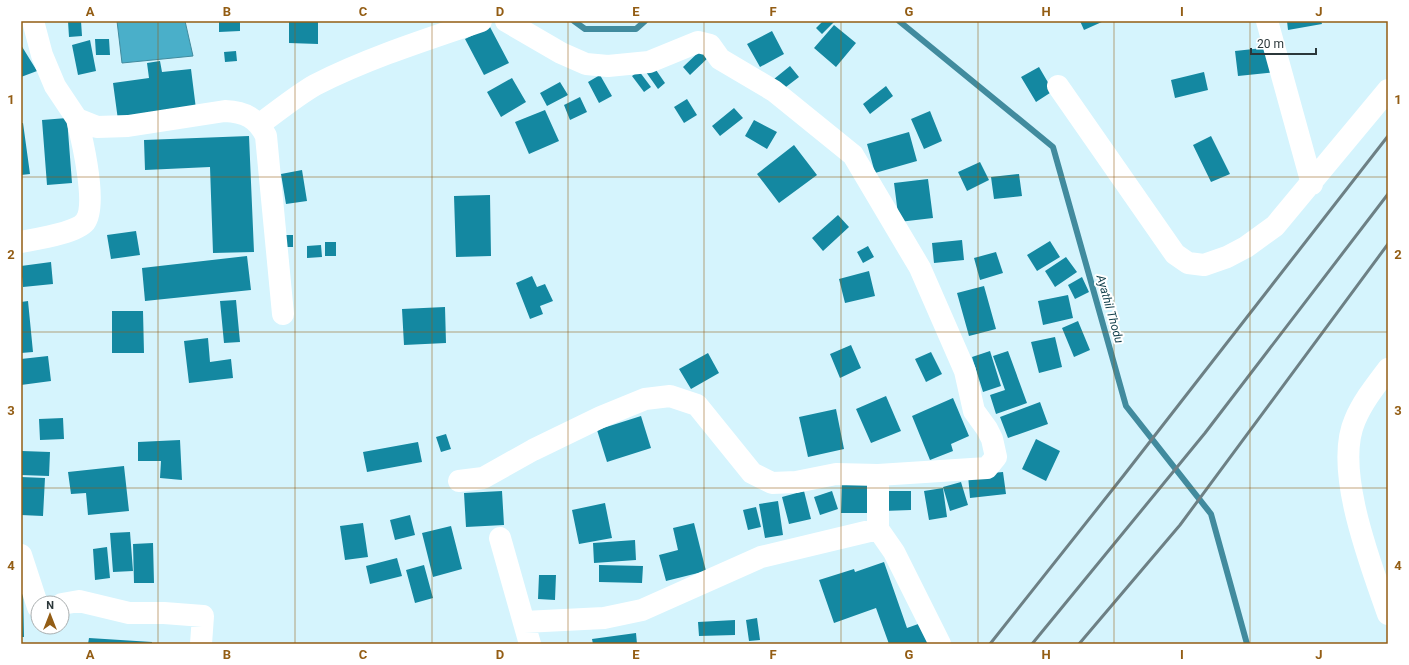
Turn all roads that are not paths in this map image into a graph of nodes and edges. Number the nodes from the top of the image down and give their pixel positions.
1 (33, 21) edge
2 (481, 21) edge
3 (506, 21) edge
4 (1267, 21) edge
5 (1058, 86) dead end
6 (1388, 90) edge
7 (77, 119) junction
8 (260, 124) junction
9 (1312, 184) junction
10 (21, 242) edge
11 (283, 314) dead end
12 (1388, 369) edge
13 (878, 475) junction
14 (459, 481) dead end
15 (878, 529) junction
16 (500, 538) dead end
17 (21, 555) edge
18 (34, 595) edge
19 (70, 603) edge
20 (1388, 614) edge
21 (524, 622) junction
22 (201, 644) edge
23 (530, 644) edge
24 (940, 644) edge

1 - 7 street
2 - 8 street
3 - 13 street
4 - 9 street
5 - 9 street
6 - 9 street
7 - 8 street
7 - 10 street
8 - 11 street
12 - 20 street
13 - 14 street
13 - 15 street
15 - 21 street
15 - 24 street
16 - 21 street
17 - 18 street
19 - 22 street
21 - 23 street

